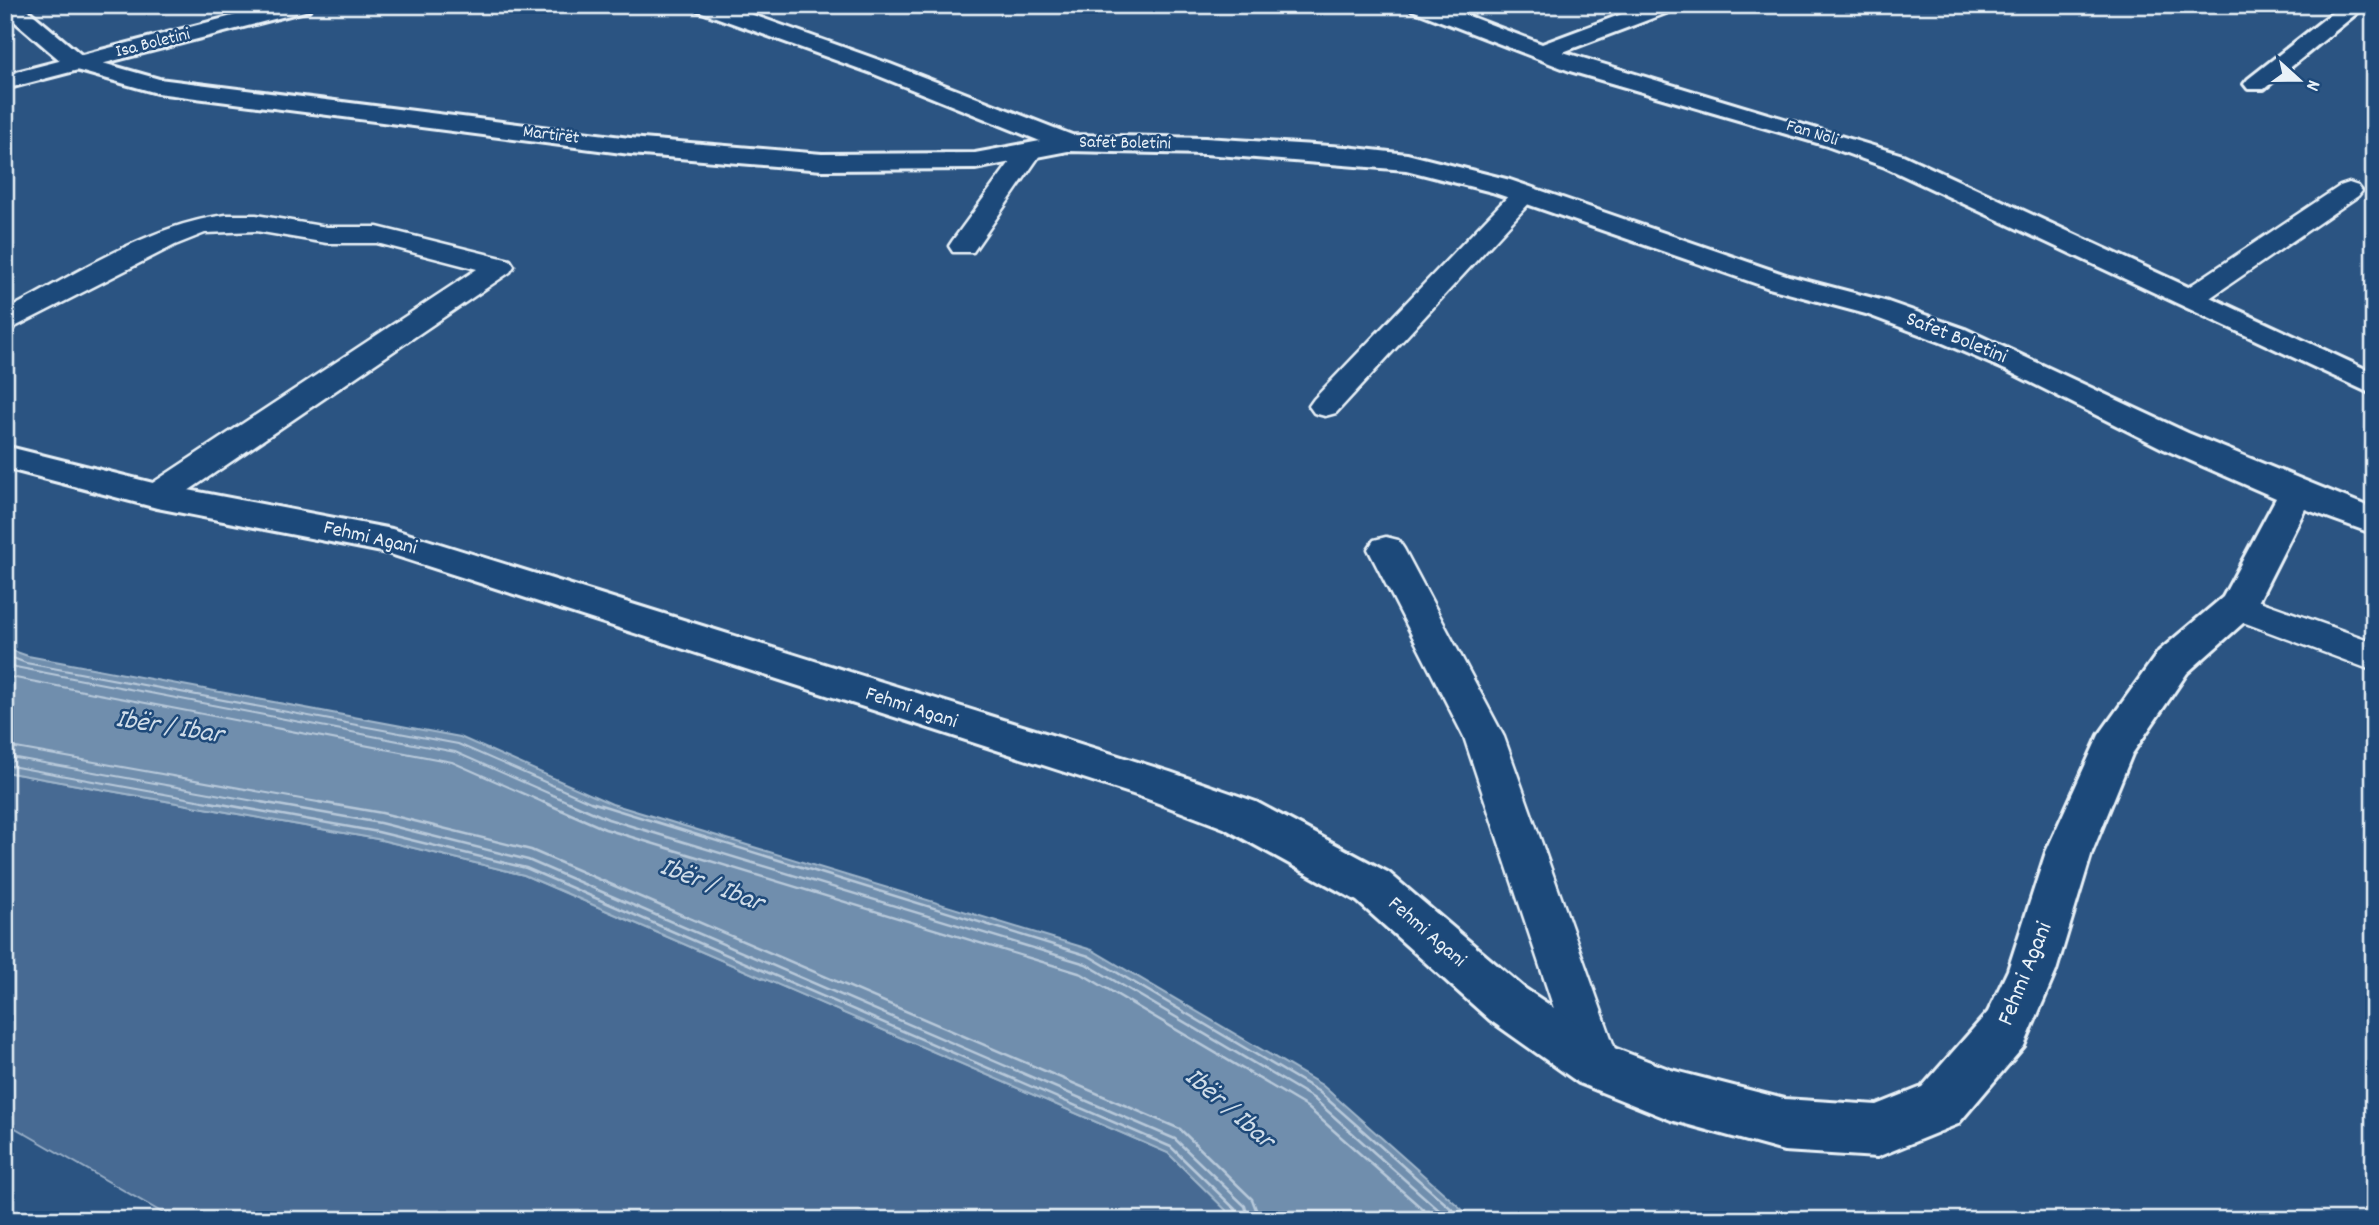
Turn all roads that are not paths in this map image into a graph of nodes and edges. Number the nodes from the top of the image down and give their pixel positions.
1 (9, 5) edge
2 (301, 5) edge
3 (704, 5) edge
4 (1420, 5) edge
5 (1666, 5) edge
6 (2356, 5) edge
7 (1540, 53) junction
8 (77, 63) junction
9 (5, 82) edge
10 (2256, 84) dead end
11 (1068, 144) junction
12 (1030, 152) junction
13 (2349, 191) dead end
14 (1524, 194) junction
15 (963, 246) dead end
16 (2190, 298) junction
17 (5, 323) edge
18 (2374, 385) edge
19 (1325, 406) dead end
20 (5, 457) edge
21 (2296, 494) junction
22 (157, 496) junction
23 (2374, 522) edge
24 (1386, 549) dead end
25 (2237, 606) junction
26 (2374, 657) edge
27 (1597, 1066) junction

1 - 8 street
2 - 8 street, Isa Boletini
3 - 11 street, Safet Boletini
4 - 7 street, Fan Noli
5 - 7 street
6 - 10 street
7 - 16 street, Fan Noli
8 - 9 street, Isa Boletini
8 - 12 street, Martirët
11 - 12 street, Martirët
11 - 14 street, Safet Boletini
12 - 15 lane
13 - 16 lane
14 - 19 lane
14 - 21 street, Safet Boletini
16 - 18 street, Fan Noli
17 - 22 lane
20 - 22 street, Fehmi Agani
21 - 23 street, Safet Boletini
21 - 25 street, Fehmi Agani
22 - 27 street, Fehmi Agani
24 - 27 lane
25 - 26 lane
25 - 27 street, Fehmi Agani

